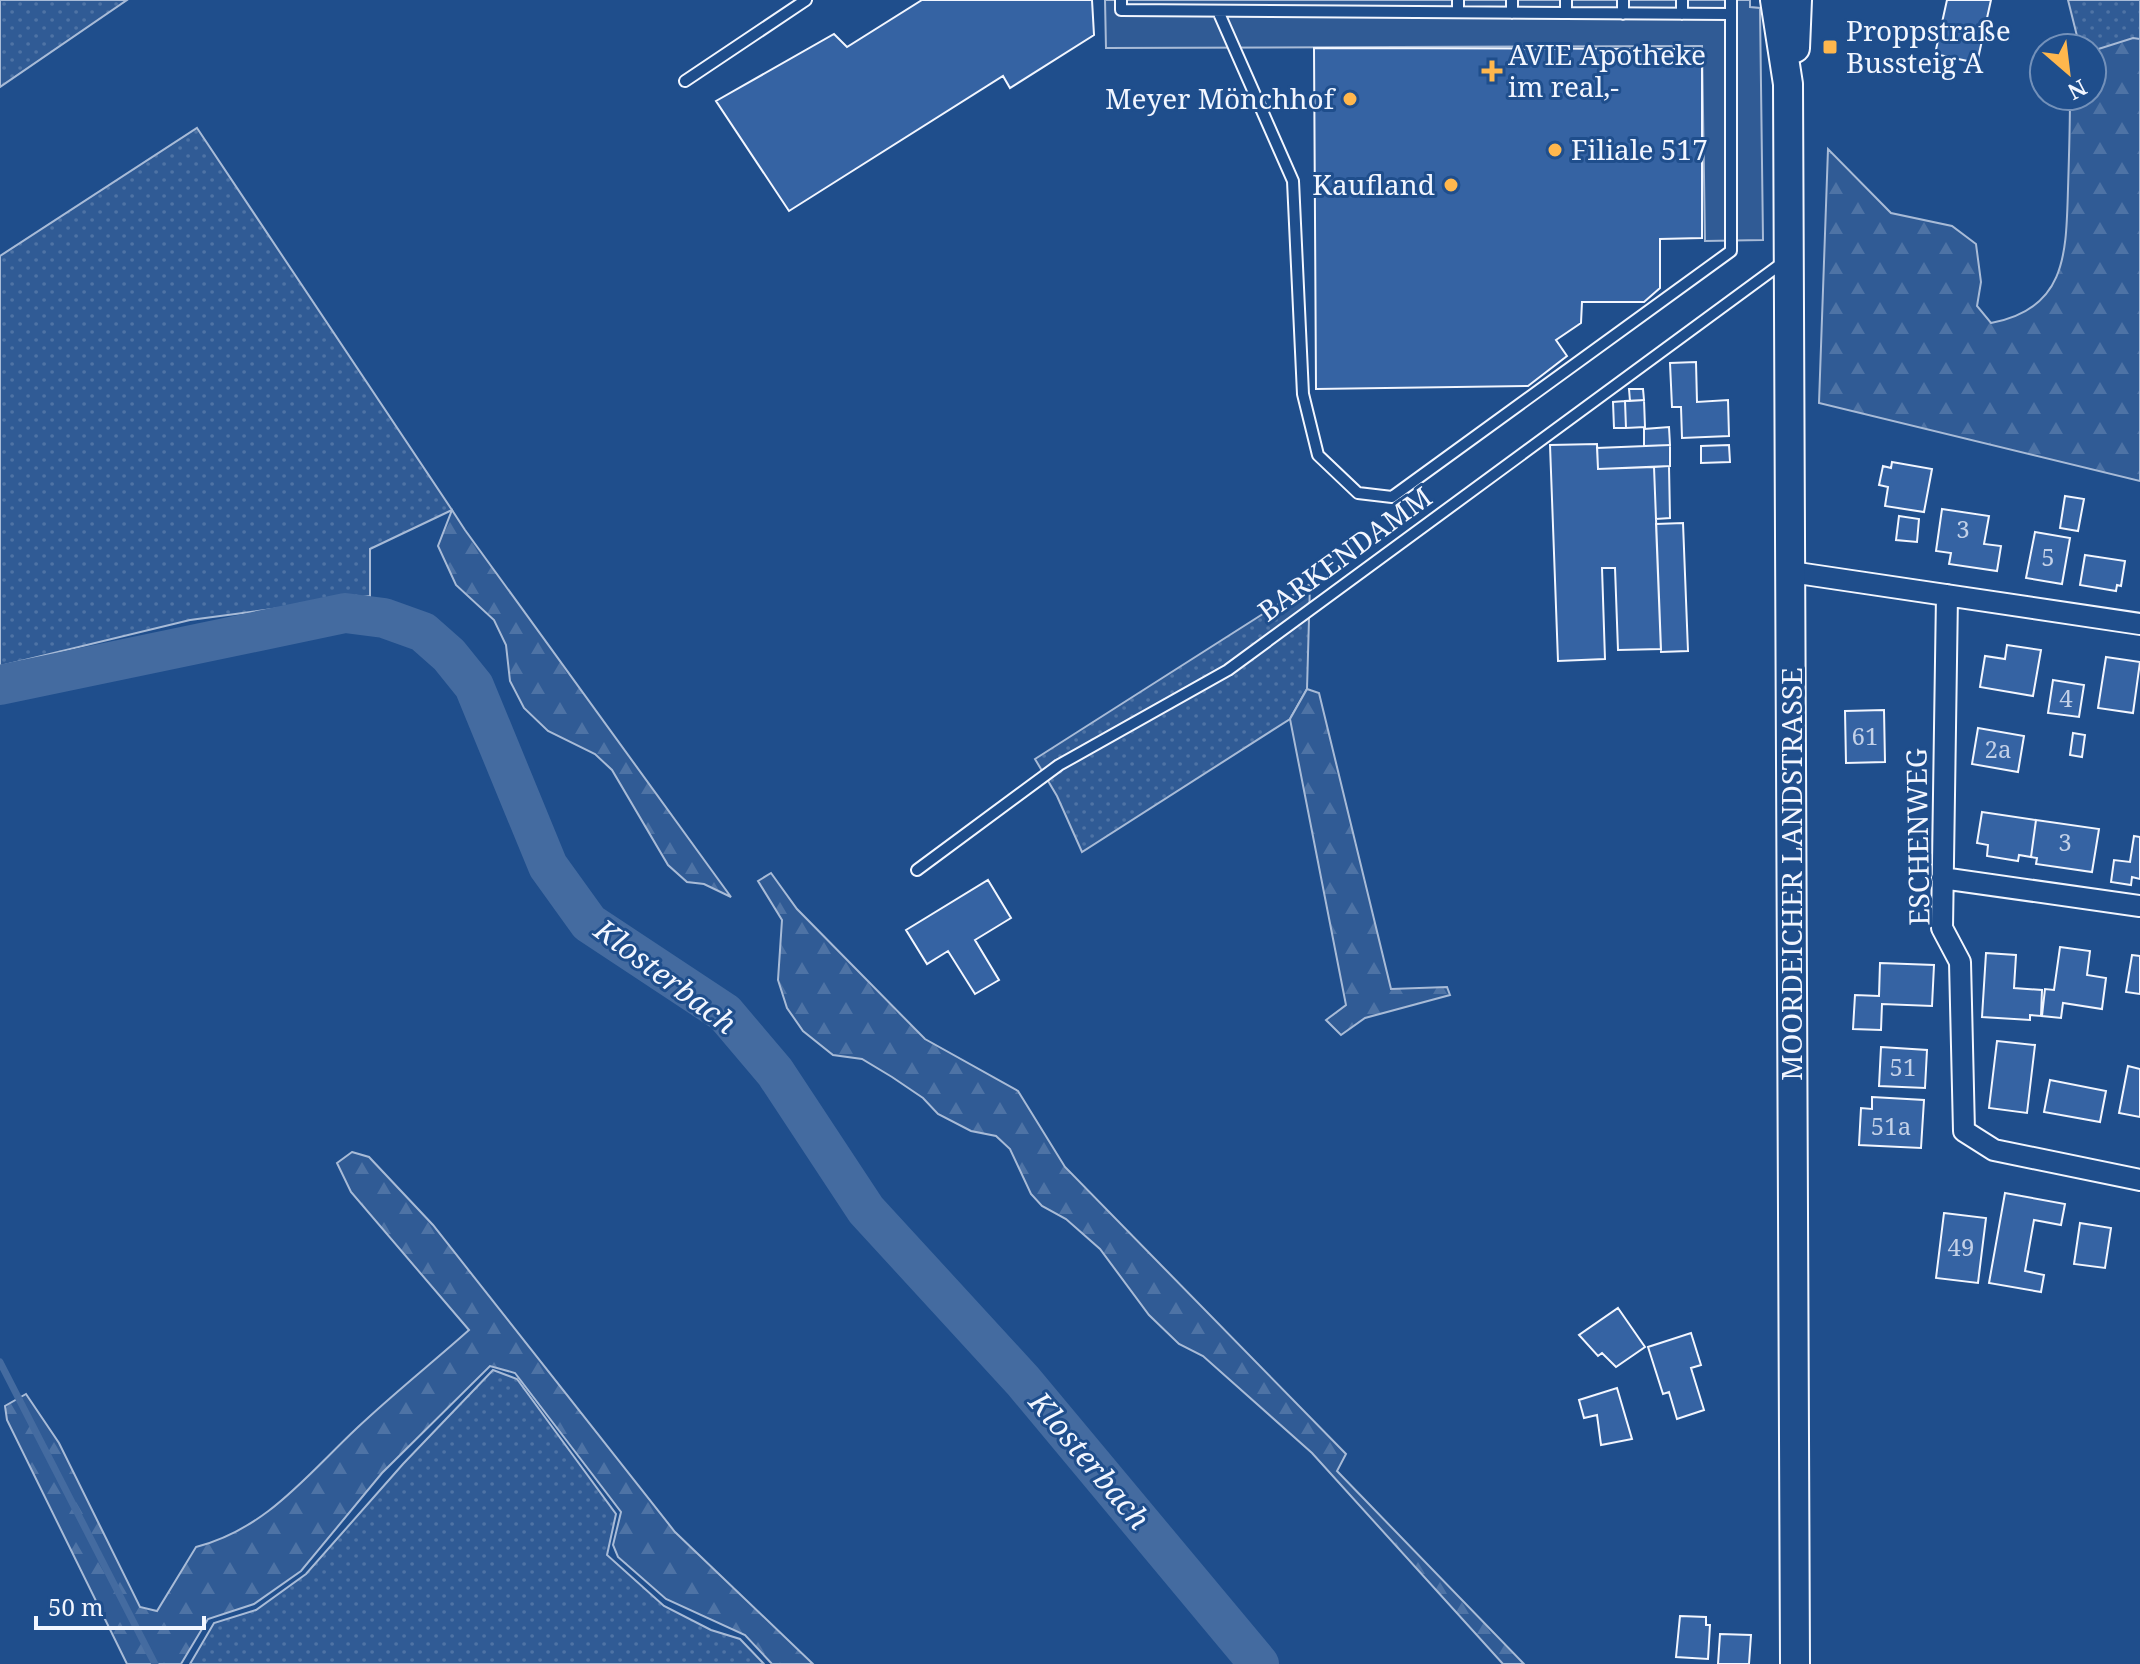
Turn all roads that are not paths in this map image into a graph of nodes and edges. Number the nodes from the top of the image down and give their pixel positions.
1 (806, 0) edge
2 (1121, 0) edge
3 (1458, 0) edge
4 (1512, 0) edge
5 (1566, 0) edge
6 (1623, 0) edge
7 (1682, 0) edge
8 (1731, 0) edge
9 (1775, 0) edge
10 (1797, 0) edge
11 (1175, 5) edge
12 (1232, 5) edge
13 (1289, 5) edge
14 (1345, 6) edge
15 (1400, 6) edge
16 (1218, 11) junction
17 (1458, 12) junction
18 (1512, 13) junction
19 (1566, 13) junction
20 (1623, 14) junction
21 (1682, 14) junction
22 (1731, 14) junction
23 (685, 81) dead end
24 (1788, 84) junction
25 (1790, 258) junction
26 (1791, 572) junction
27 (1947, 595) junction
28 (2140, 624) edge
29 (917, 870) dead end
30 (1942, 878) junction
31 (2140, 906) edge
32 (2140, 1180) edge
33 (1795, 1664) edge

1 - 23 lane
2 - 11 lane
3 - 17 lane
4 - 18 lane
5 - 19 lane
6 - 20 lane
7 - 21 lane
8 - 22 lane
9 - 24 main road, MOORDEICHER LANDSTRASSE
10 - 24 main road, MOORDEICHER LANDSTRASSE
11 - 16 lane
12 - 13 lane
12 - 16 lane
13 - 14 lane
14 - 15 lane
15 - 17 lane
16 - 22 lane
17 - 18 lane
18 - 19 lane
19 - 20 lane
20 - 21 lane
21 - 22 lane
24 - 25 main road, MOORDEICHER LANDSTRASSE
25 - 26 main road, MOORDEICHER LANDSTRASSE
25 - 29 lane, BARKENDAMM
26 - 27 street
26 - 33 main road, MOORDEICHER LANDSTRASSE
27 - 28 street
27 - 30 street, ESCHENWEG
30 - 31 street
30 - 32 street, ESCHENWEG

